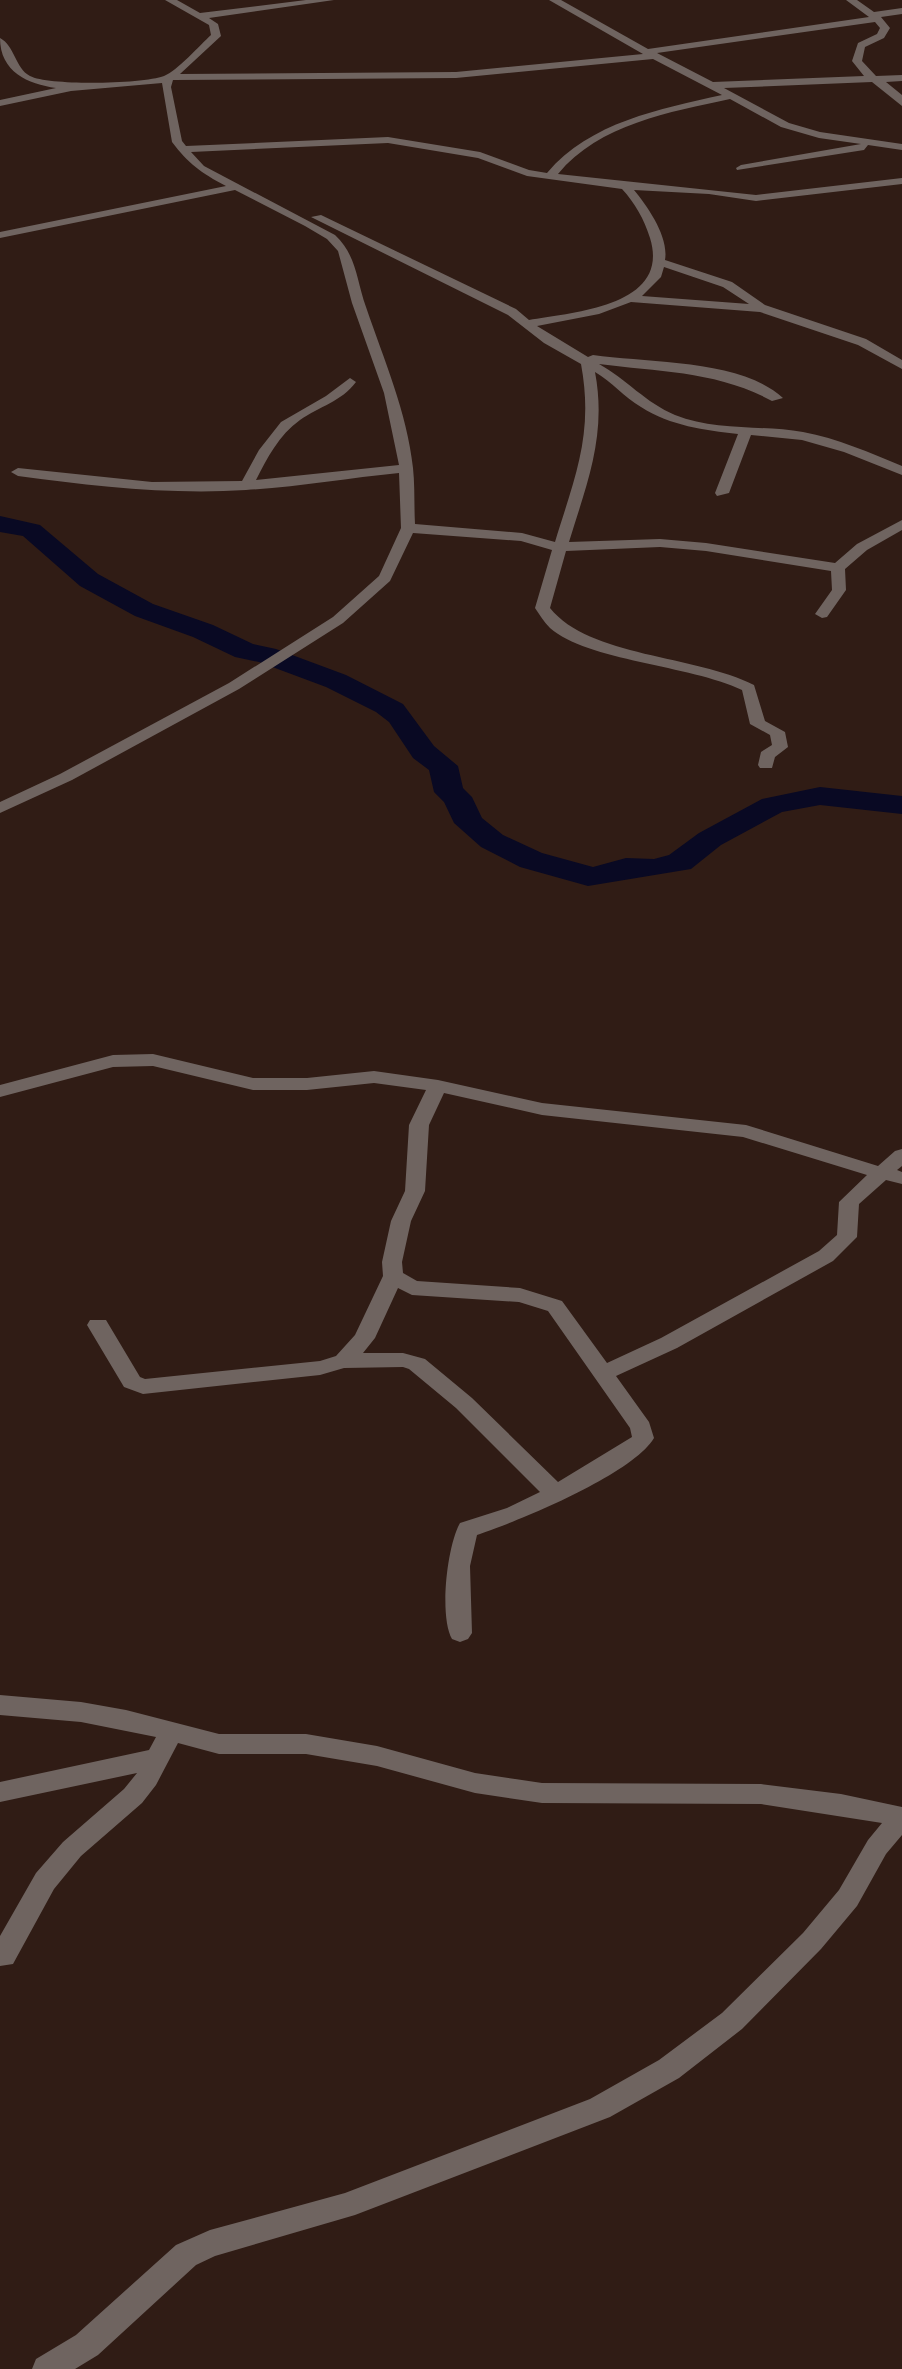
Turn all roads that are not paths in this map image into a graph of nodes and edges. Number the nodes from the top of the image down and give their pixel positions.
1 (170, 0) edge
2 (329, 0) edge
3 (554, 0) edge
4 (851, 0) edge
5 (902, 11) edge
6 (200, 16) junction
7 (873, 17) junction
8 (0, 41) edge
9 (650, 54) junction
10 (15, 61) junction
11 (0, 64) edge
12 (169, 78) junction
13 (869, 78) junction
14 (902, 78) edge
15 (713, 85) junction
16 (71, 88) junction
17 (731, 96) junction
18 (0, 103) edge
19 (902, 103) edge
20 (902, 135) edge
21 (882, 143) junction
22 (902, 147) edge
23 (181, 149) junction
24 (741, 168) dead end
25 (550, 176) junction
26 (902, 181) edge
27 (625, 186) junction
28 (236, 187) junction
29 (272, 203) junction
30 (0, 235) edge
31 (662, 263) junction
32 (632, 299) junction
33 (761, 308) junction
34 (525, 324) junction
35 (582, 359) junction
36 (902, 365) edge
37 (350, 382) dead end
38 (777, 398) dead end
39 (746, 431) junction
40 (406, 468) junction
41 (902, 471) edge
42 (18, 472) dead end
43 (246, 486) junction
44 (722, 493) dead end
45 (902, 524) edge
46 (408, 528) junction
47 (558, 547) junction
48 (838, 568) junction
49 (822, 614) dead end
50 (766, 765) dead end
51 (0, 808) edge
52 (438, 1086) junction
53 (0, 1091) edge
54 (902, 1155) edge
55 (879, 1173) junction
56 (902, 1178) edge
57 (393, 1276) junction
58 (98, 1325) dead end
59 (344, 1361) junction
60 (603, 1373) junction
61 (556, 1494) junction
62 (460, 1633) dead end
63 (0, 1705) edge
64 (171, 1732) junction
65 (159, 1758) junction
66 (0, 1792) edge
67 (902, 1817) edge
68 (3, 1956) dead end
69 (47, 2369) edge

1 - 6 street
2 - 6 street
3 - 9 street
4 - 7 street
5 - 7 street
6 - 12 street
7 - 9 street
7 - 13 street
8 - 10 street
9 - 12 street
9 - 15 street
10 - 11 street
10 - 16 street
12 - 16 street
12 - 23 street
13 - 14 street
13 - 15 street
13 - 19 street
15 - 17 street
16 - 18 street
17 - 21 street
17 - 25 street
20 - 21 street
21 - 22 street
21 - 24 street
23 - 25 street
23 - 28 street
25 - 27 street
26 - 27 street
27 - 31 street
28 - 29 street
28 - 30 street
29 - 34 street
29 - 40 street
31 - 32 street
31 - 33 street
32 - 33 street
32 - 34 street
33 - 36 street
34 - 35 street
35 - 38 street
35 - 39 street
35 - 47 street
37 - 43 street
39 - 41 street
39 - 44 street
40 - 43 street
40 - 46 street
42 - 43 street
45 - 48 street
46 - 47 street
46 - 51 street
47 - 48 street
47 - 50 street
48 - 49 street
52 - 53 street
52 - 55 street
52 - 57 street
54 - 55 street
55 - 56 street
55 - 60 street
57 - 59 street
57 - 60 street
58 - 59 street
59 - 61 street
60 - 61 street
61 - 62 street
63 - 64 street
64 - 65 street
64 - 67 street
65 - 66 street
65 - 68 street
67 - 69 street

